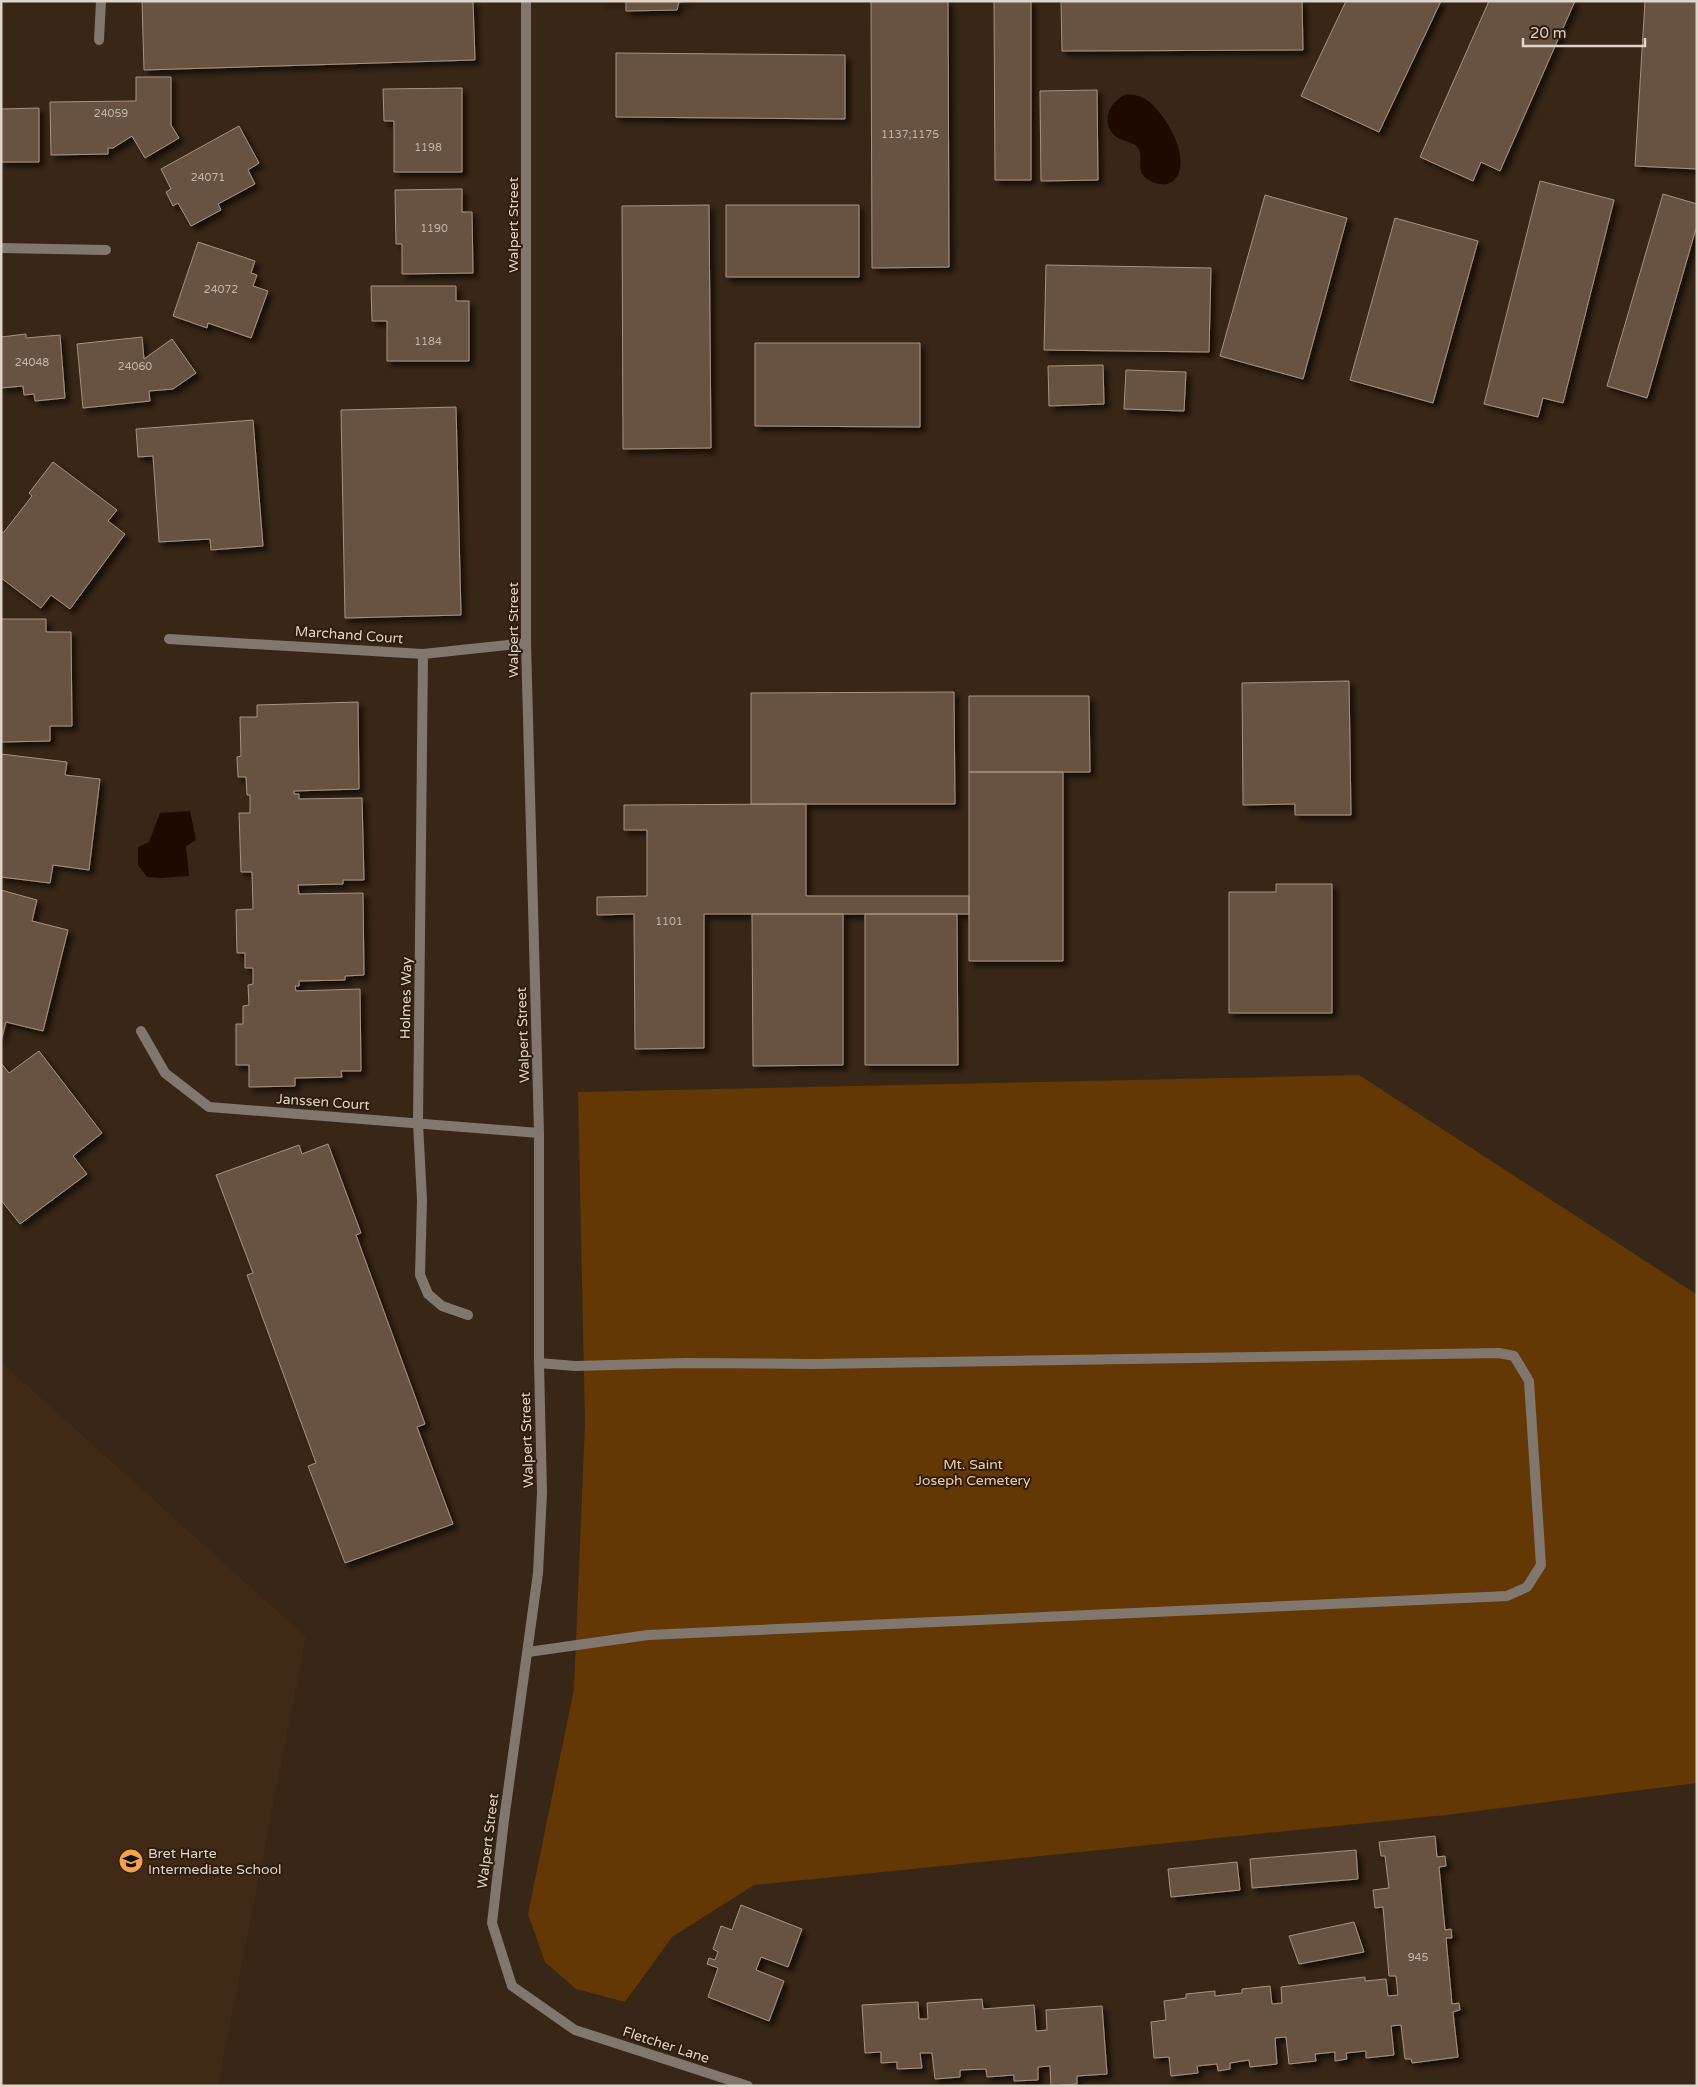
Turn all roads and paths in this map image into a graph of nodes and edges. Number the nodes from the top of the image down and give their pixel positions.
1 (101, 1) edge
2 (526, 1) edge
3 (99, 40) dead end
4 (1, 248) edge
5 (106, 250) dead end
6 (169, 639) dead end
7 (526, 643) junction
8 (423, 654) junction
9 (141, 1031) dead end
10 (418, 1123) junction
11 (539, 1133) junction
12 (468, 1315) dead end
13 (539, 1363) junction
14 (528, 1652) junction
15 (575, 2030) joint
16 (748, 2086) edge

1 - 3 street
2 - 7 street, Walpert Street
4 - 5 street
6 - 8 street, Marchand Court
7 - 8 street, Marchand Court
7 - 11 street, Walpert Street
8 - 10 street, Holmes Way
9 - 10 street, Janssen Court
10 - 11 street, Janssen Court
10 - 12 street, Holmes Way
11 - 13 street, Walpert Street
13 - 14 street, Walpert Street
13 - 14 street
14 - 15 street, Walpert Street
15 - 16 street, Fletcher Lane

